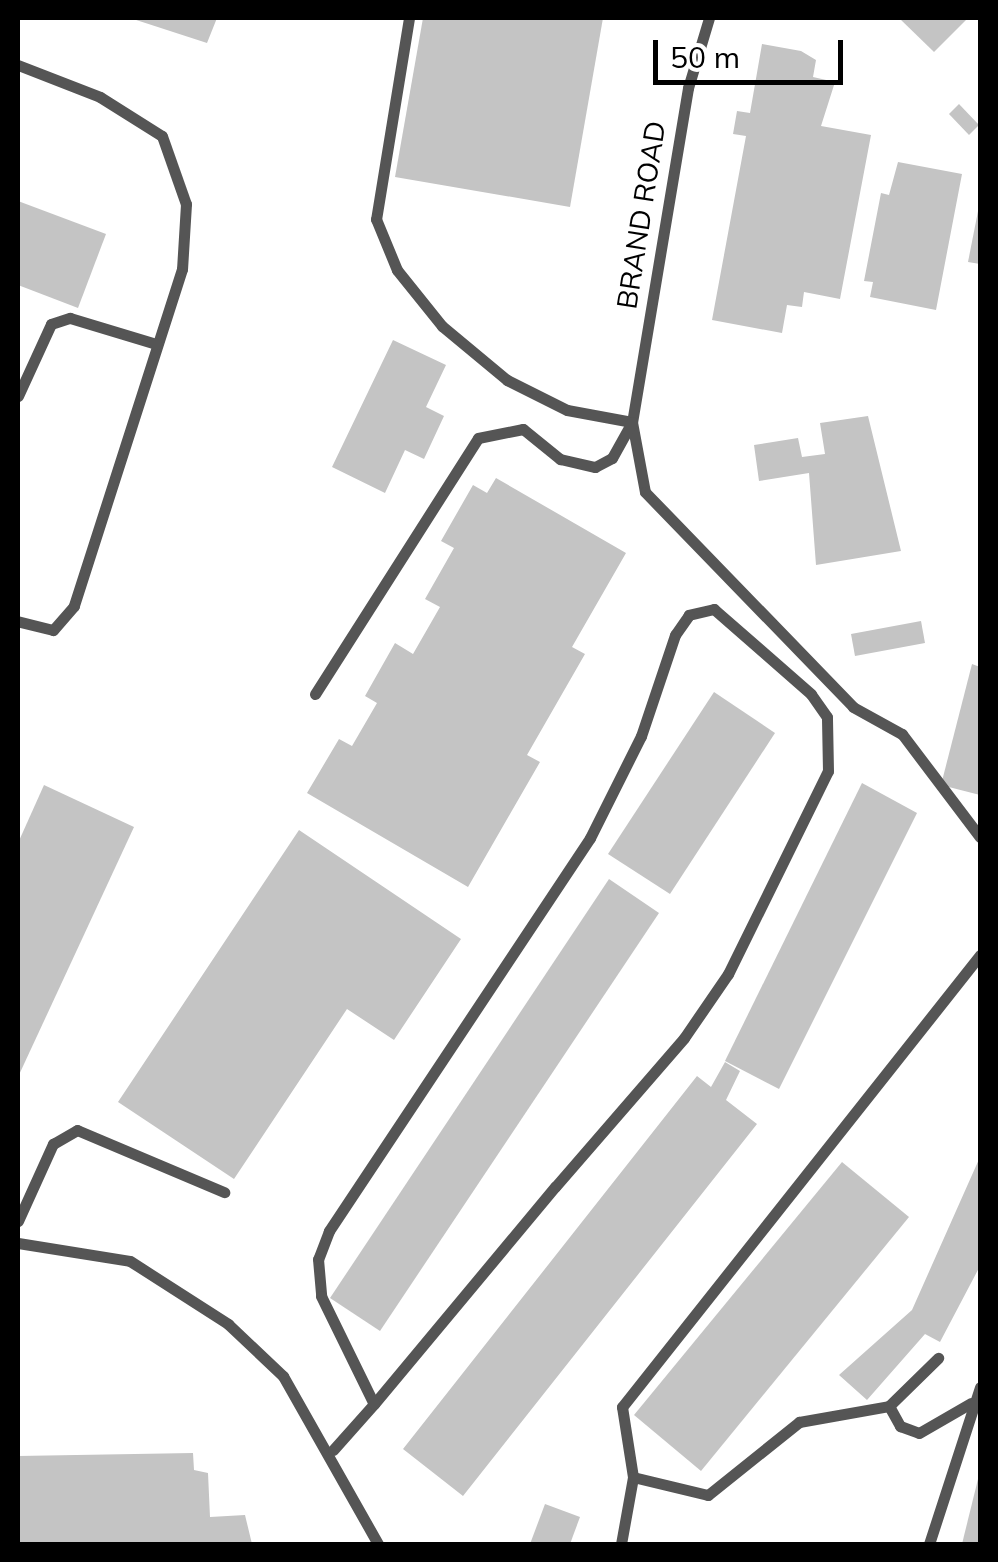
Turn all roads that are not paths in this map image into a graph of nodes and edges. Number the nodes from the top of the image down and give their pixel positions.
1 (409, 18) edge
2 (709, 18) edge
3 (18, 65) edge
4 (156, 344) junction
5 (18, 396) edge
6 (632, 422) junction
7 (18, 621) edge
8 (315, 694) dead end
9 (980, 837) edge
10 (980, 955) edge
11 (224, 1192) dead end
12 (18, 1221) edge
13 (18, 1242) edge
14 (938, 1358) dead end
15 (980, 1386) edge
16 (374, 1404) junction
17 (970, 1404) junction
18 (889, 1406) junction
19 (333, 1450) junction
20 (632, 1477) junction
21 (378, 1544) edge
22 (622, 1544) edge
23 (930, 1544) edge

1 - 6 lane
2 - 6 lane, BRAND ROAD
3 - 4 lane
4 - 5 lane
4 - 7 lane
6 - 8 lane
6 - 9 lane
10 - 20 lane
11 - 12 lane
13 - 19 lane
14 - 18 lane
15 - 17 lane
16 - 16 lane
16 - 19 lane
17 - 18 lane
17 - 23 lane
18 - 20 lane
19 - 21 lane
20 - 22 lane

